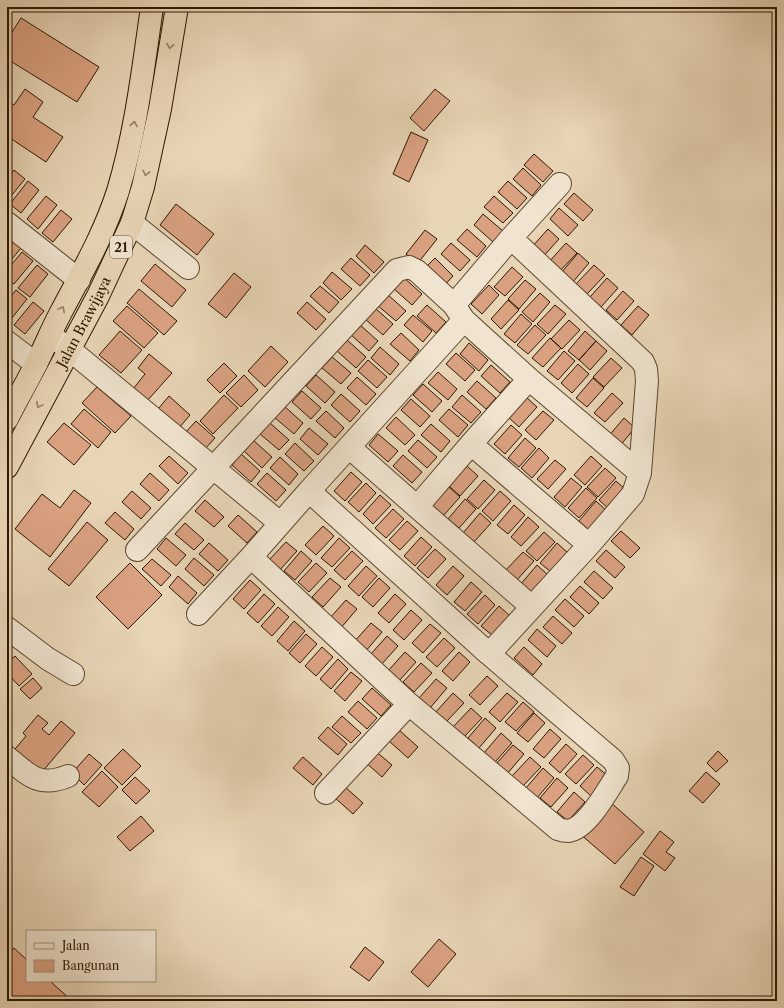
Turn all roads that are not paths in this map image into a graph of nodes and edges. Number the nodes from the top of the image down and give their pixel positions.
1 (152, 7) edge
2 (176, 7) edge
3 (560, 184) dead end
4 (7, 223) edge
5 (132, 223) junction
6 (511, 238) junction
7 (188, 268) dead end
8 (79, 280) junction
9 (459, 312) junction
10 (50, 335) junction
11 (7, 342) edge
12 (69, 349) junction
13 (34, 368) junction
14 (529, 379) junction
15 (50, 384) junction
16 (7, 419) edge
17 (471, 444) junction
18 (349, 447) junction
19 (7, 467) edge
20 (214, 468) junction
21 (640, 473) junction
22 (309, 491) junction
23 (417, 507) junction
24 (280, 523) junction
25 (589, 545) junction
26 (137, 550) dead end
27 (251, 558) junction
28 (532, 607) junction
29 (198, 614) dead end
30 (7, 628) edge
31 (489, 654) junction
32 (73, 674) dead end
33 (409, 704) junction
34 (7, 757) edge
35 (68, 776) dead end
36 (326, 793) dead end

8 -> 1 highway, Jalan Brawijaya / 21
2 -> 5 highway, Jalan Brawijaya / 21
3 - 6 street
4 - 8 street
5 - 7 street
5 - 12 highway, Jalan Brawijaya / 21
6 - 9 street
6 - 21 street
10 -> 8 highway, Jalan Brawijaya / 21
9 - 14 street
9 - 18 street
9 - 20 street
10 - 12 street
10 - 13 highway, Jalan Brawijaya / 21
11 - 13 street
12 - 15 highway, Jalan Brawijaya / 21
12 - 20 street
13 - 15 highway
13 - 16 highway, Jalan Brawijaya / 21
14 - 17 street
14 - 21 street
15 -> 19 highway, Jalan Brawijaya / 21
17 - 23 street
17 - 25 street
18 - 22 street
18 - 23 street
20 - 24 street
20 - 26 street
21 - 25 street
22 - 24 street
22 - 31 street
23 - 28 street
24 - 27 street
25 - 28 street
27 - 29 street
27 - 33 street
28 - 31 street
30 - 32 street
31 - 33 street
33 - 36 street
34 - 35 street

